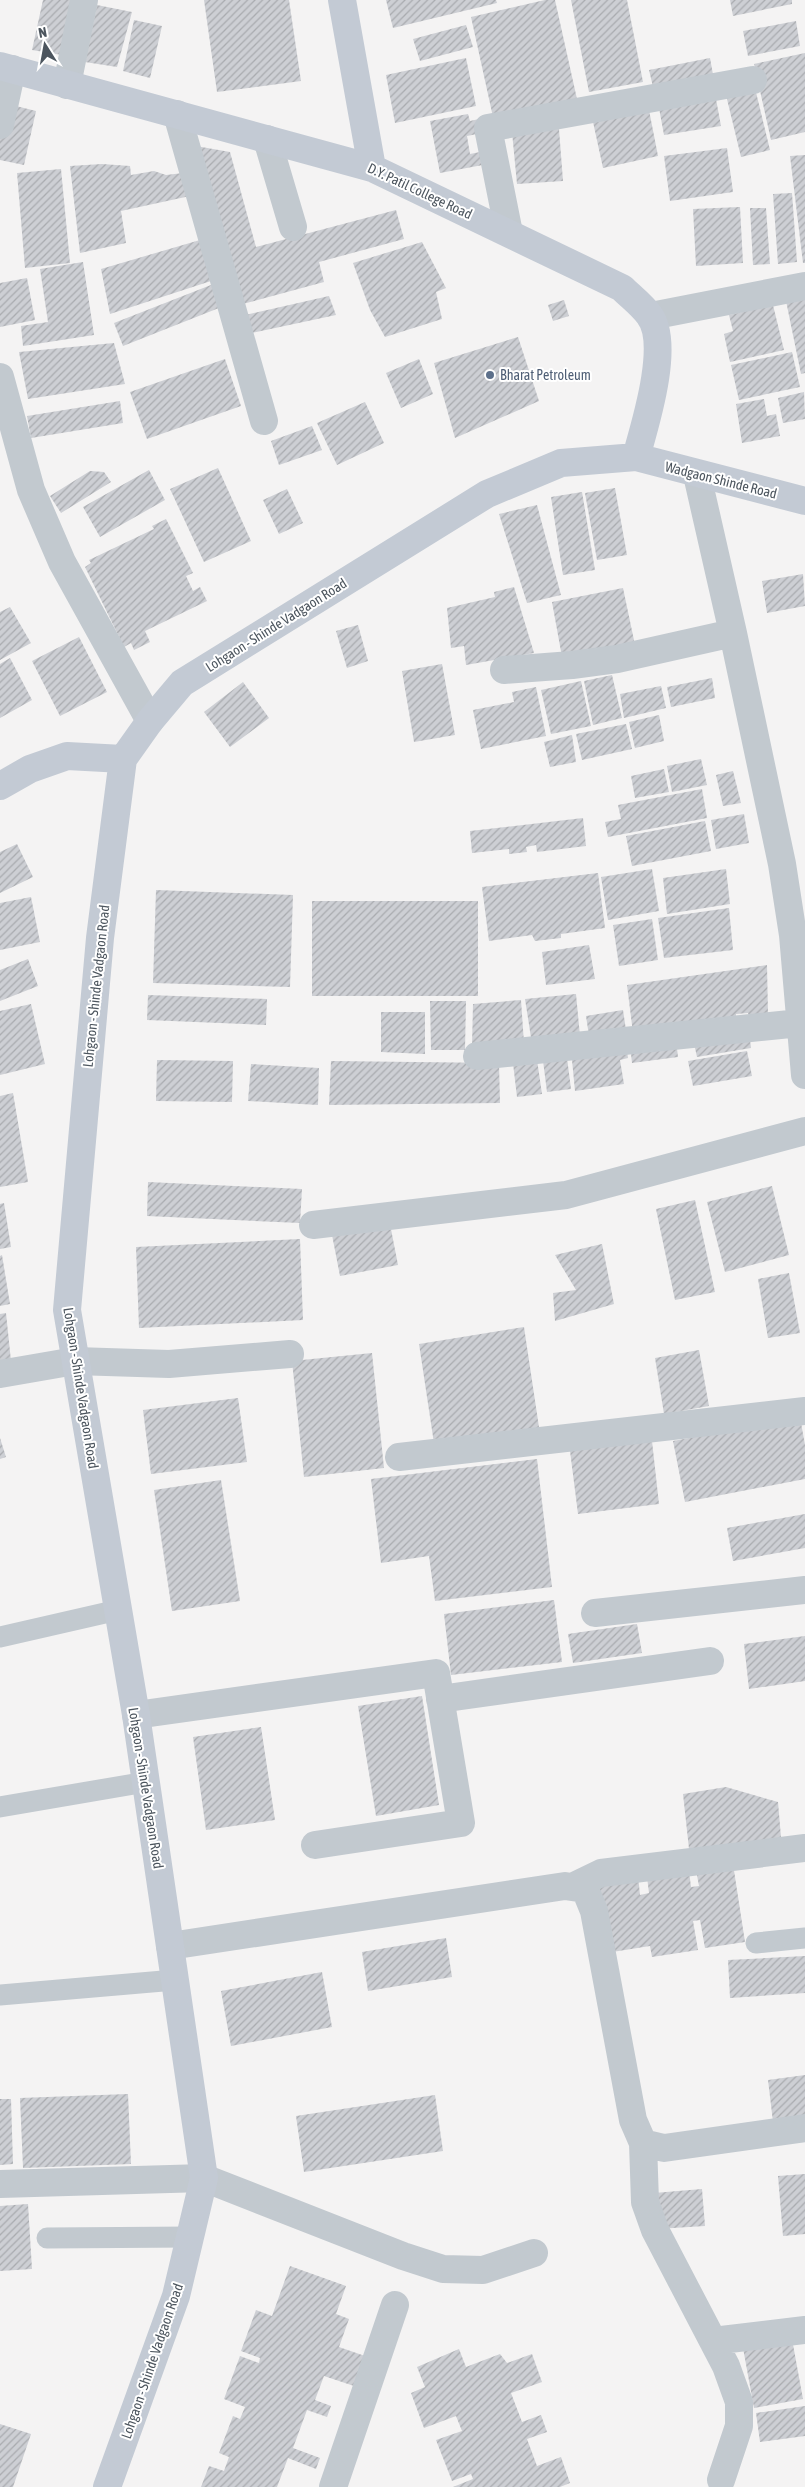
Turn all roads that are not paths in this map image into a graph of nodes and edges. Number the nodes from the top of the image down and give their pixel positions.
1 (84, 0) edge
2 (342, 0) edge
3 (6, 67) edge
4 (753, 80) dead end
5 (67, 84) junction
6 (176, 114) junction
7 (0, 125) edge
8 (267, 139) junction
9 (372, 168) junction
10 (293, 227) dead end
11 (509, 233) junction
12 (805, 286) edge
13 (650, 316) junction
14 (1, 381) edge
15 (264, 421) dead end
16 (636, 458) junction
17 (697, 475) junction
18 (805, 501) edge
19 (733, 633) junction
20 (504, 670) dead end
21 (150, 721) junction
22 (123, 759) junction
23 (0, 786) edge
24 (800, 951) edge
25 (800, 1023) junction
26 (476, 1056) dead end
27 (805, 1076) edge
28 (805, 1131) edge
29 (313, 1225) dead end
30 (290, 1354) dead end
31 (75, 1361) junction
32 (0, 1374) edge
33 (805, 1411) edge
34 (399, 1457) dead end
35 (805, 1590) edge
36 (118, 1610) junction
37 (595, 1612) dead end
38 (0, 1637) edge
39 (710, 1661) dead end
40 (440, 1699) junction
41 (136, 1715) junction
42 (146, 1782) junction
43 (0, 1808) edge
44 (315, 1845) dead end
45 (805, 1848) edge
46 (572, 1887) junction
47 (805, 1938) edge
48 (756, 1943) dead end
49 (170, 1946) junction
50 (175, 1980) junction
51 (0, 1995) edge
52 (805, 2128) edge
53 (643, 2143) junction
54 (204, 2178) junction
55 (0, 2184) edge
56 (191, 2237) junction
57 (47, 2238) dead end
58 (534, 2253) dead end
59 (395, 2305) dead end
60 (805, 2330) edge
61 (713, 2341) junction
62 (721, 2480) dead end
63 (107, 2487) edge
64 (333, 2487) edge

1 - 5 street
2 - 9 street
3 - 5 street, D.Y. Patil College Road
3 - 7 street
4 - 11 street
5 - 6 street, D.Y. Patil College Road
6 - 8 street, D.Y. Patil College Road
6 - 15 street
8 - 9 street, D.Y. Patil College Road
8 - 10 street
9 - 11 street, D.Y. Patil College Road
11 - 13 street, D.Y. Patil College Road
12 - 13 street
13 - 16 street
14 - 21 street
16 - 17 street, Wadgaon Shinde Road
16 - 21 street, Lohgaon - Shinde Vadgaon Road
17 - 18 street, Wadgaon Shinde Road
17 - 19 street
19 - 20 street
19 - 24 street
21 - 22 street, Lohgaon - Shinde Vadgaon Road
22 - 23 street
22 - 31 street, Lohgaon - Shinde Vadgaon Road
24 - 25 street
25 - 26 street
25 - 27 street
28 - 29 street
30 - 31 street
31 - 32 street
31 - 36 street, Lohgaon - Shinde Vadgaon Road
33 - 34 street
35 - 37 street
36 - 38 lane
36 - 41 street, Lohgaon - Shinde Vadgaon Road
39 - 40 street
40 - 41 street
40 - 44 street
41 - 42 street, Lohgaon - Shinde Vadgaon Road
42 - 43 lane
42 - 49 street, Lohgaon - Shinde Vadgaon Road
45 - 46 street
46 - 49 street
46 - 53 street
47 - 48 lane
49 - 50 street, Lohgaon - Shinde Vadgaon Road
50 - 51 lane
50 - 54 street, Lohgaon - Shinde Vadgaon Road
52 - 53 street
53 - 61 street
54 - 55 street
54 - 56 street, Lohgaon - Shinde Vadgaon Road
54 - 58 street
56 - 57 lane
56 - 63 street, Lohgaon - Shinde Vadgaon Road
59 - 64 street
60 - 61 street
61 - 62 street

